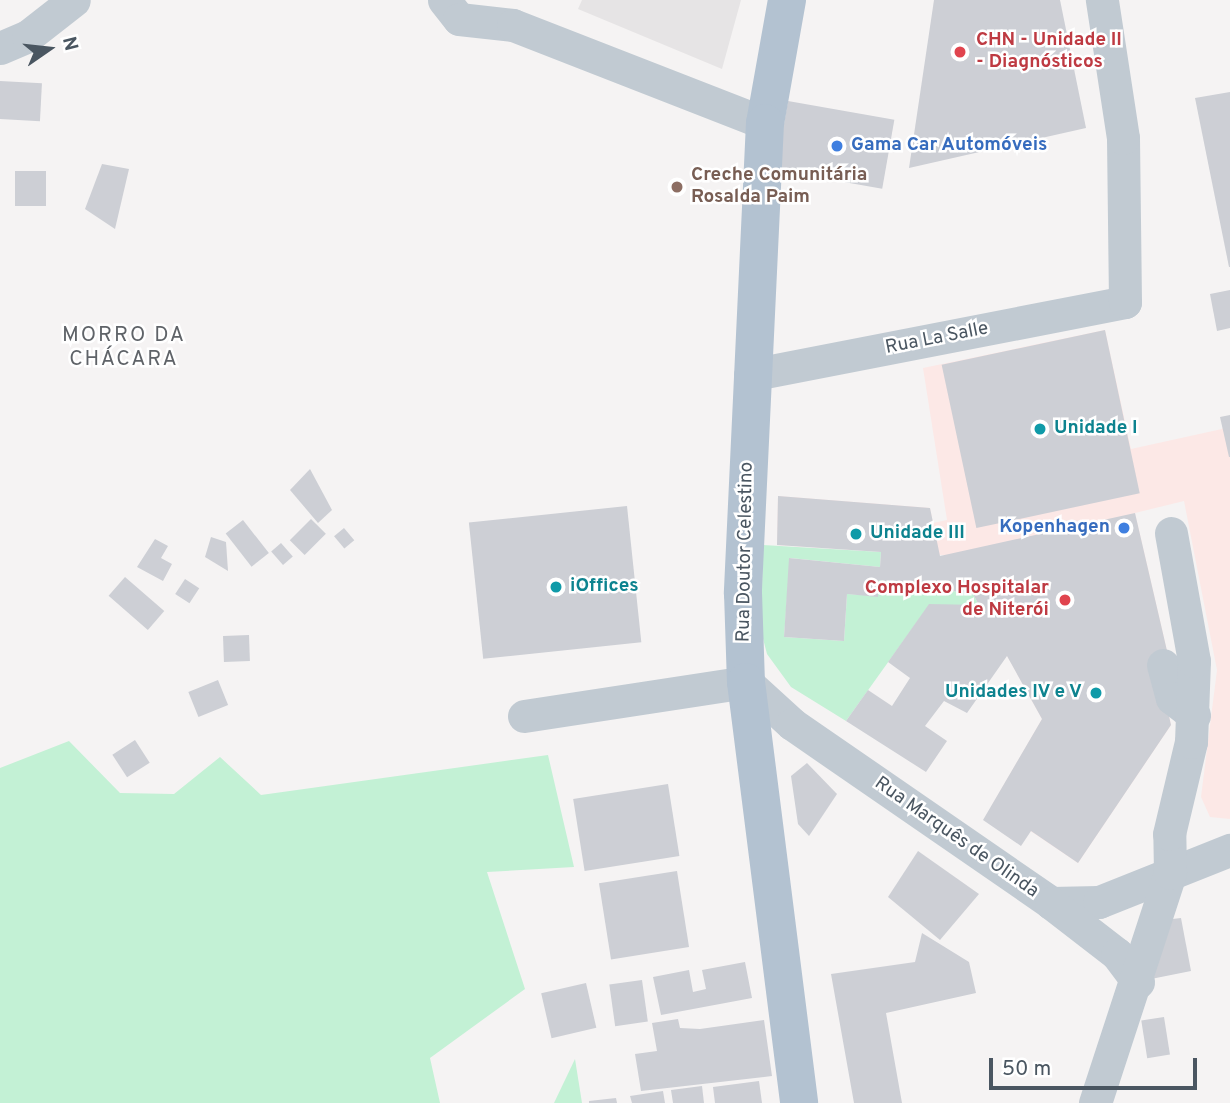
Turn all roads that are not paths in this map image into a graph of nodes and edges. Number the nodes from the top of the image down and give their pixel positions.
1 (74, 0) edge
2 (444, 0) edge
3 (787, 0) edge
4 (1102, 0) edge
5 (0, 48) edge
6 (765, 123) junction
7 (750, 375) junction
8 (1171, 533) dead end
9 (1163, 665) dead end
10 (746, 682) junction
11 (1194, 715) junction
12 (524, 716) dead end
13 (1230, 850) edge
14 (1170, 873) junction
15 (1051, 903) junction
16 (1138, 982) junction
17 (799, 1103) edge
18 (1095, 1103) edge

1 - 5 street
2 - 6 street
3 - 6 main road, Rua Doutor Celestino
4 - 7 street, Rua La Salle
6 - 7 main road, Rua Doutor Celestino
7 - 10 main road, Rua Doutor Celestino
8 - 11 street
9 - 11 street
10 - 12 street
10 - 15 street, Rua Marquês de Olinda
10 - 17 main road, Rua Doutor Celestino
11 - 14 street
13 - 14 street, Rua Marquês de Olinda
14 - 15 street, Rua Marquês de Olinda
14 - 16 street
15 - 16 street
16 - 18 street

